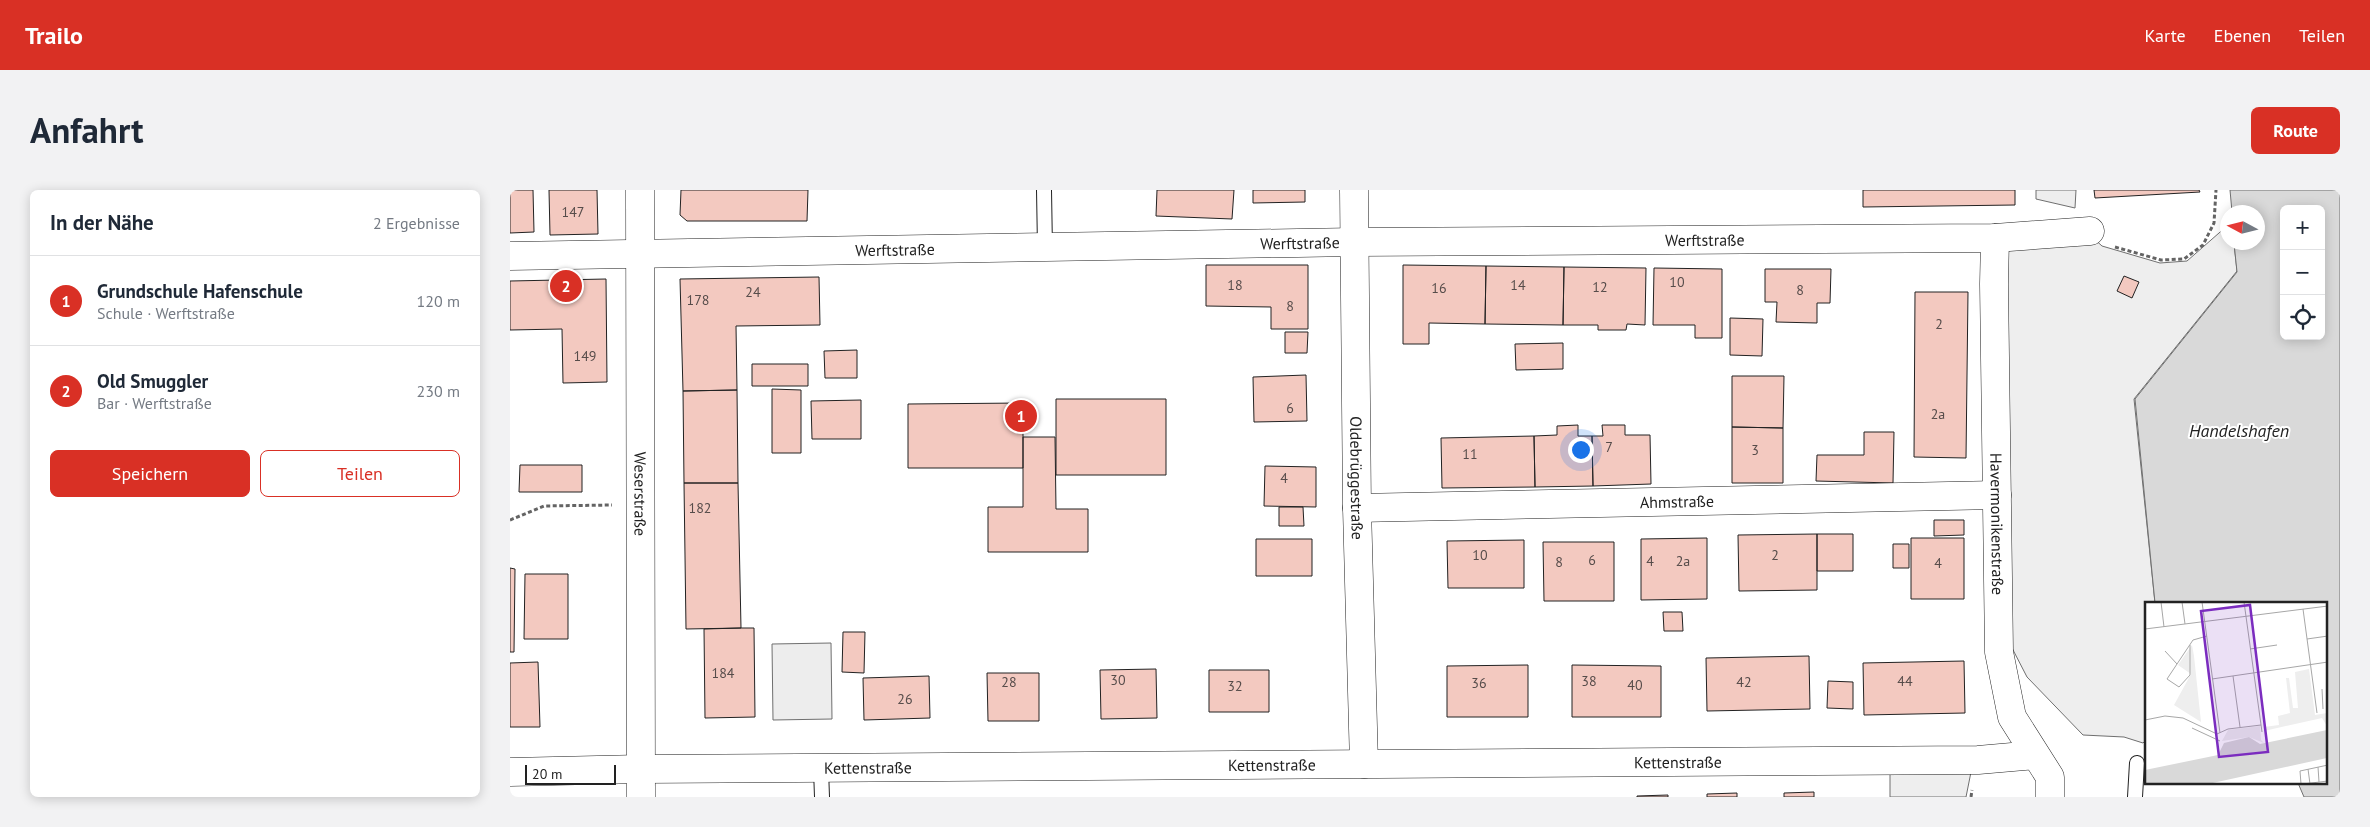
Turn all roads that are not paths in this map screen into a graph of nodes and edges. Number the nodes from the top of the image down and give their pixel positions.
1 (640, 190) edge
2 (1044, 190) edge
3 (1354, 190) edge
4 (1995, 238) junction
5 (2099, 238) road end
6 (1354, 242) junction
7 (1045, 248) junction
8 (641, 255) junction
9 (510, 256) edge
10 (1997, 496) junction
11 (1357, 508) junction
12 (2035, 755) junction
13 (2136, 763) dead end
14 (1364, 764) junction
15 (641, 769) junction
16 (821, 769) junction
17 (510, 772) edge
18 (641, 797) edge
19 (822, 797) edge
20 (2050, 797) edge
21 (2135, 797) edge

1 - 8 street, Weserstraße
2 - 7 lane
3 - 6 street, Oldebrüggestraße
4 - 5 street, Werftstraße
4 - 6 street, Werftstraße
4 - 10 street, Havermonikenstraße
6 - 7 street, Werftstraße
6 - 11 street, Oldebrüggestraße
7 - 8 street, Werftstraße
8 - 9 street, Werftstraße
8 - 15 street, Weserstraße
10 - 11 street, Ahmstraße
10 - 12 street, Havermonikenstraße
11 - 14 street, Oldebrüggestraße
12 - 14 street, Kettenstraße
12 - 20 street, Havermonikenstraße
13 - 21 lane
14 - 16 street, Kettenstraße
15 - 16 street, Kettenstraße
15 - 17 street, Kettenstraße
15 - 18 street, Weserstraße
16 - 19 lane

